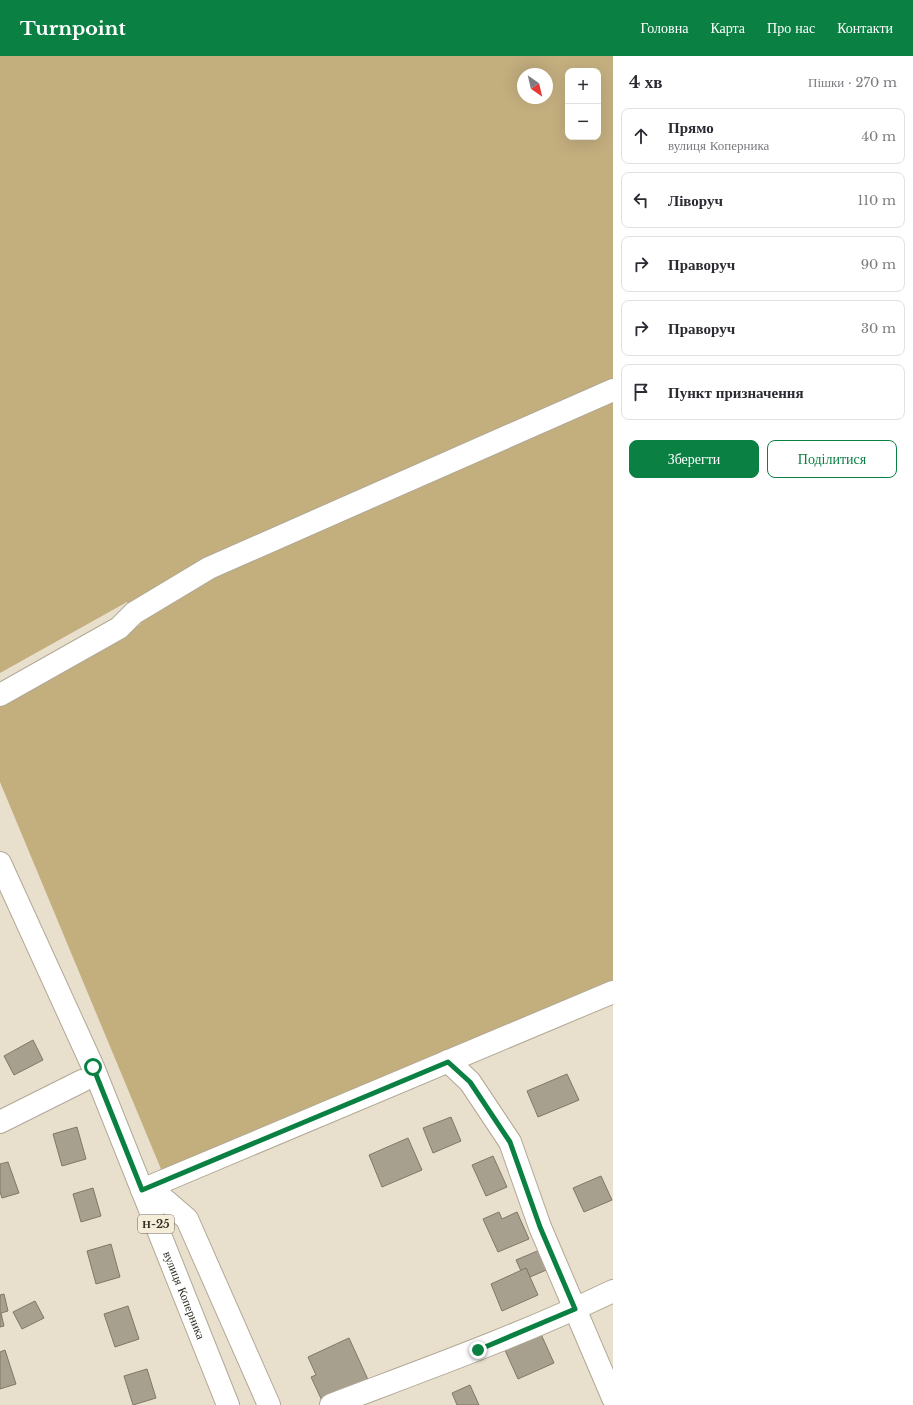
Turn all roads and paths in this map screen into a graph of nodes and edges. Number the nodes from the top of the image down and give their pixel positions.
1 (613, 390) edge
2 (0, 694) edge
3 (2, 871) edge
4 (613, 992) edge
5 (448, 1062) junction
6 (89, 1078) junction
7 (0, 1122) edge
8 (142, 1190) junction
9 (613, 1291) edge
10 (575, 1309) junction
11 (613, 1398) edge
12 (228, 1405) edge
13 (269, 1405) edge
14 (331, 1405) edge

1 - 2 street
3 - 6 street, Н-25
4 - 5 street
5 - 8 street
5 - 10 street
6 - 7 street
6 - 8 street, вулиця Коперника / Н-25
8 - 12 street, вулиця Коперника / Н-25
8 - 13 street
9 - 10 street
10 - 11 street
10 - 14 street

